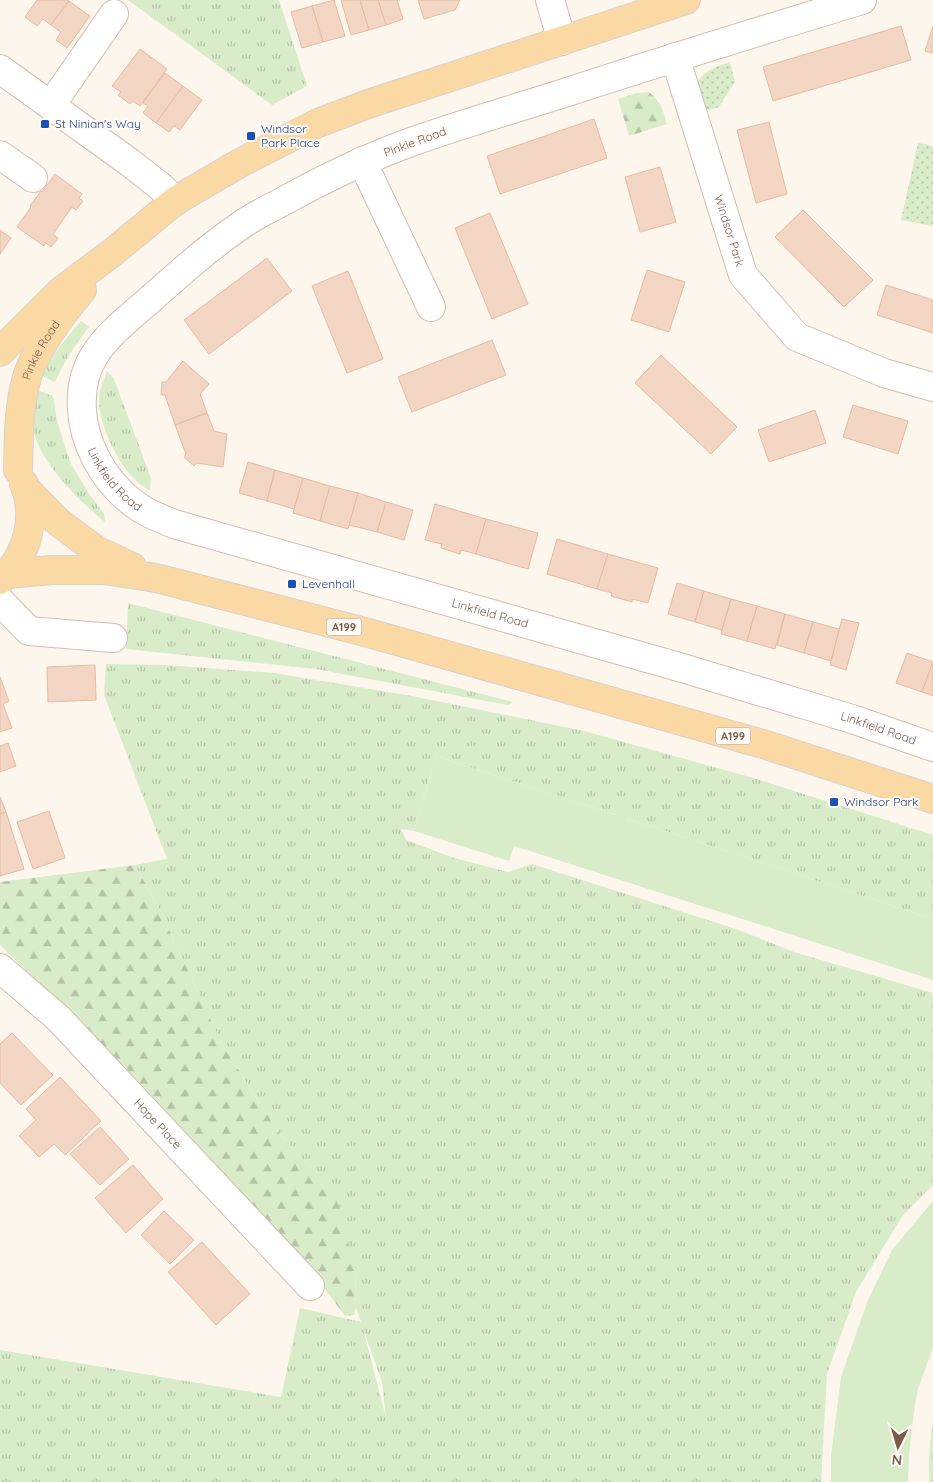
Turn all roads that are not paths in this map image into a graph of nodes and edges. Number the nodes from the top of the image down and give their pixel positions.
1 (550, 0) edge
2 (686, 0) edge
3 (862, 0) edge
4 (114, 14) dead end
5 (562, 40) junction
6 (675, 57) junction
7 (2, 74) edge
8 (51, 105) junction
9 (0, 155) edge
10 (362, 161) junction
11 (33, 178) dead end
12 (175, 201) junction
13 (114, 252) junction
14 (431, 307) dead end
15 (0, 352) edge
16 (933, 387) edge
17 (85, 431) joint
18 (0, 449) edge
19 (22, 480) junction
20 (4, 577) edge
21 (156, 578) junction
22 (0, 602) edge
23 (113, 638) dead end
24 (933, 747) edge
25 (933, 799) edge
26 (0, 968) edge
27 (310, 1286) dead end

1 - 5 street
2 - 5 main road, Pinkie Road
3 - 6 street, Pinkie Road
4 - 8 street
5 - 12 main road, Pinkie Road
6 - 10 street, Pinkie Road
6 - 16 street, Windsor Park
7 - 8 street
8 - 12 street
9 - 11 street
10 - 14 street
10 - 17 street, Pinkie Road
12 - 13 main road, Pinkie Road
13 - 15 main road, Pinkie Road
13 - 19 main road, Pinkie Road
17 - 24 street, Linkfield Road
18 - 19 main road, A199
19 - 20 main road, A199
19 - 21 main road, A199
20 - 21 main road, A199
21 - 25 main road, A199
22 - 23 street
26 - 27 street, Hope Place

